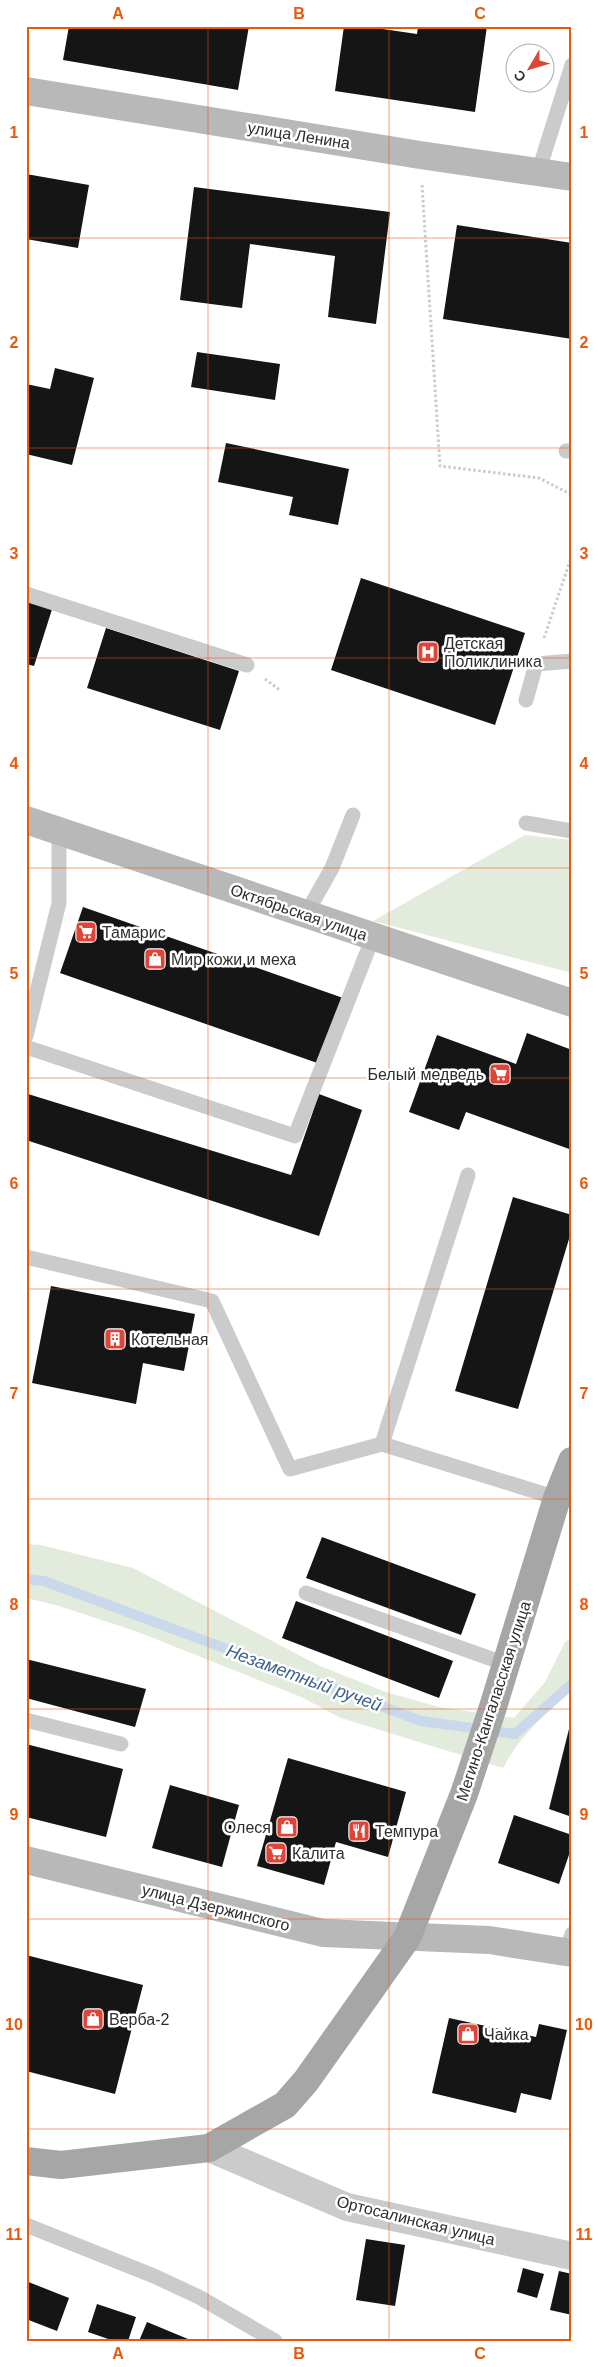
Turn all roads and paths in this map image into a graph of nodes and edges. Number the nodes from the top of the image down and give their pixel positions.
1 (572, 65) edge
2 (26, 91) edge
3 (420, 155) junction
4 (538, 173) junction
5 (572, 177) edge
6 (572, 495) edge
7 (572, 555) edge
8 (26, 594) edge
9 (572, 661) edge
10 (536, 664) junction
11 (247, 666) dead end
12 (526, 700) dead end
13 (353, 815) dead end
14 (26, 820) edge
15 (526, 823) dead end
16 (59, 831) junction
17 (572, 831) edge
18 (306, 914) junction
19 (373, 936) junction
20 (572, 1003) edge
21 (26, 1036) edge
22 (26, 1047) edge
23 (468, 1175) dead end
24 (26, 1257) edge
25 (382, 1444) junction
26 (572, 1461) edge
27 (556, 1498) junction
28 (306, 1593) dead end
29 (506, 1664) junction
30 (26, 1720) edge
31 (121, 1744) dead end
32 (26, 1860) edge
33 (407, 1938) junction
34 (570, 1946) edge
35 (209, 2148) junction
36 (26, 2160) edge
37 (26, 2225) edge
38 (572, 2256) edge
39 (275, 2341) edge

1 - 4 lane
2 - 3 main road, улица Ленина
3 - 4 main road, улица Ленина
3 - 6 path
4 - 5 main road, улица Ленина
7 - 10 path
8 - 11 lane
9 - 10 lane
10 - 12 lane
13 - 18 lane
14 - 16 main road, Октябрьская улица
15 - 17 lane
16 - 18 main road, Октябрьская улица
16 - 21 lane
18 - 19 main road, Октябрьская улица
19 - 20 main road, Октябрьская улица
19 - 22 lane
23 - 25 lane
24 - 25 lane
25 - 27 lane
26 - 27 main road, Мегино-Кангаласская улица
27 - 29 main road, Мегино-Кангаласская улица
28 - 29 lane
29 - 33 main road, Мегино-Кангаласская улица
30 - 31 lane
32 - 33 main road, улица Дзержинского
33 - 34 main road, улица Дзержинского
33 - 35 main road, Ортосалинская улица
35 - 36 main road, Ортосалинская улица
35 - 38 street, Ортосалинская улица
37 - 39 lane

